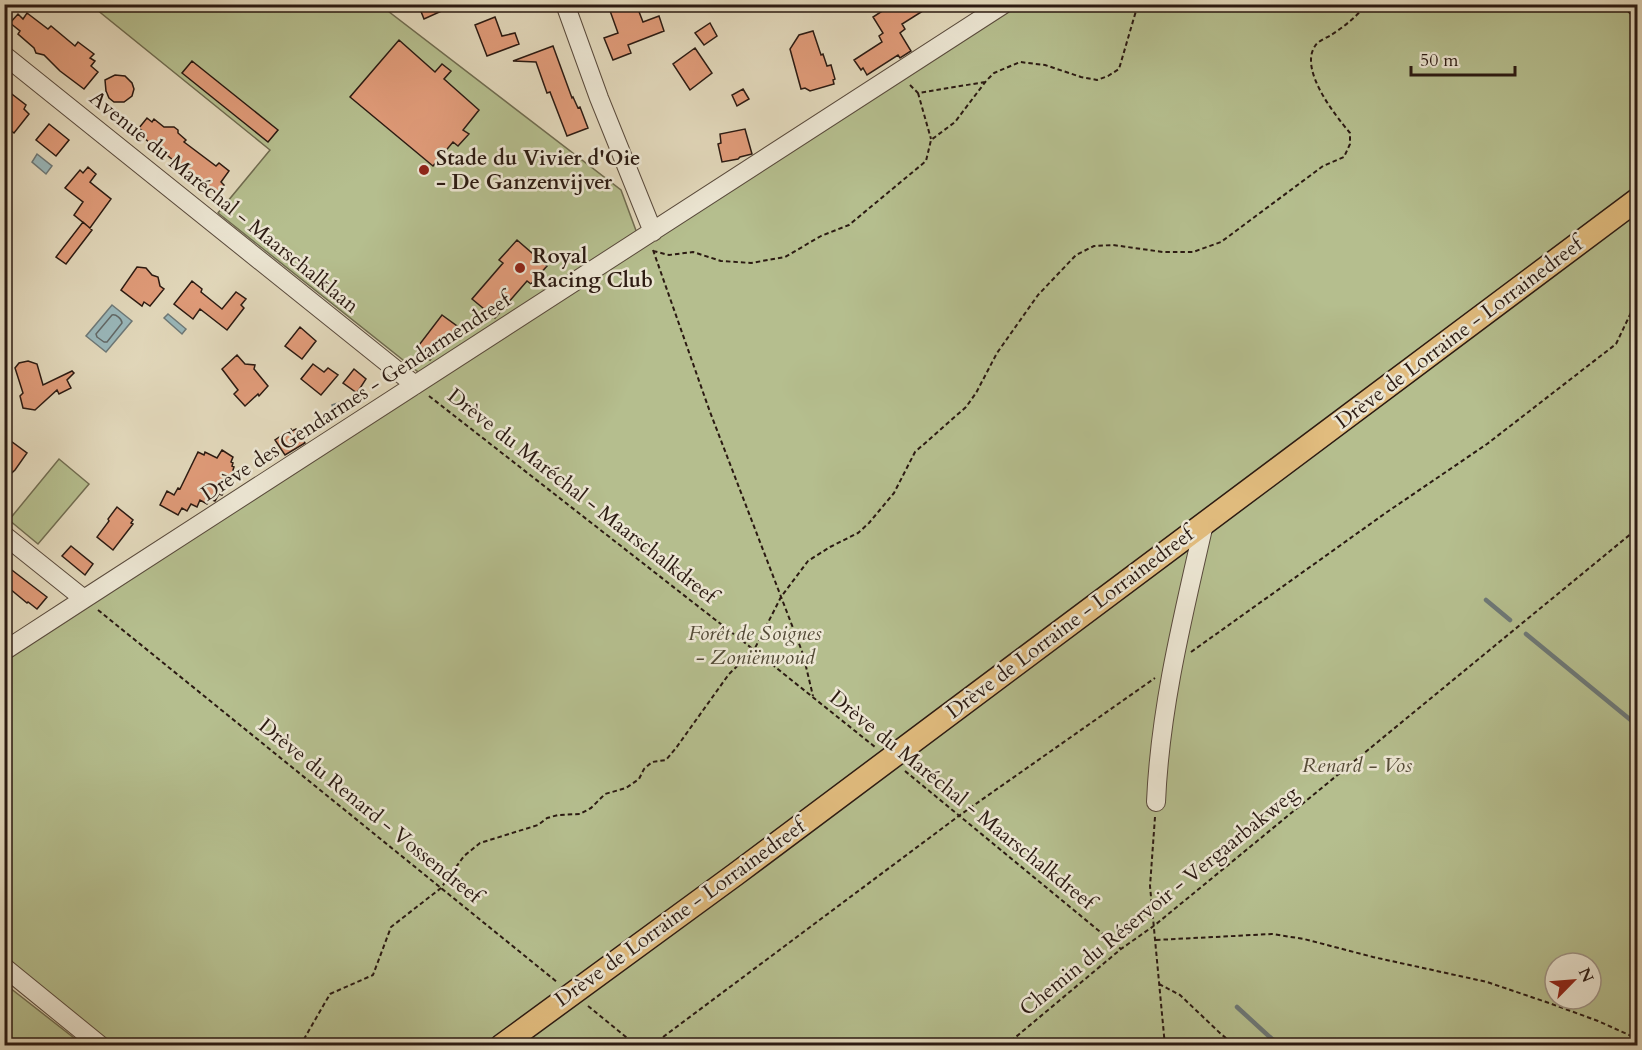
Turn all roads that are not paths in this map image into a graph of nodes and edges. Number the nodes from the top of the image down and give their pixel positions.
1 (565, 4) edge
2 (1004, 4) edge
3 (4, 55) edge
4 (1638, 199) edge
5 (651, 240) junction
6 (415, 385) junction
7 (1204, 524) junction
8 (4, 535) edge
9 (84, 599) junction
10 (4, 651) edge
11 (1156, 802) road end
12 (4, 967) edge
13 (101, 1046) edge
14 (501, 1046) edge

1 - 5 street
2 - 5 street, Drève des Gendarmes - Gendarmendreef
3 - 6 street, Avenue du Maréchal - Maarschalklaan
4 - 7 main road, Drève de Lorraine - Lorrainedreef
5 - 6 street, Drève des Gendarmes - Gendarmendreef
6 - 9 street, Drève des Gendarmes - Gendarmendreef
7 - 11 street
7 - 14 main road, Drève de Lorraine - Lorrainedreef
8 - 9 street
9 - 10 street, Drève des Gendarmes - Gendarmendreef
12 - 13 street

